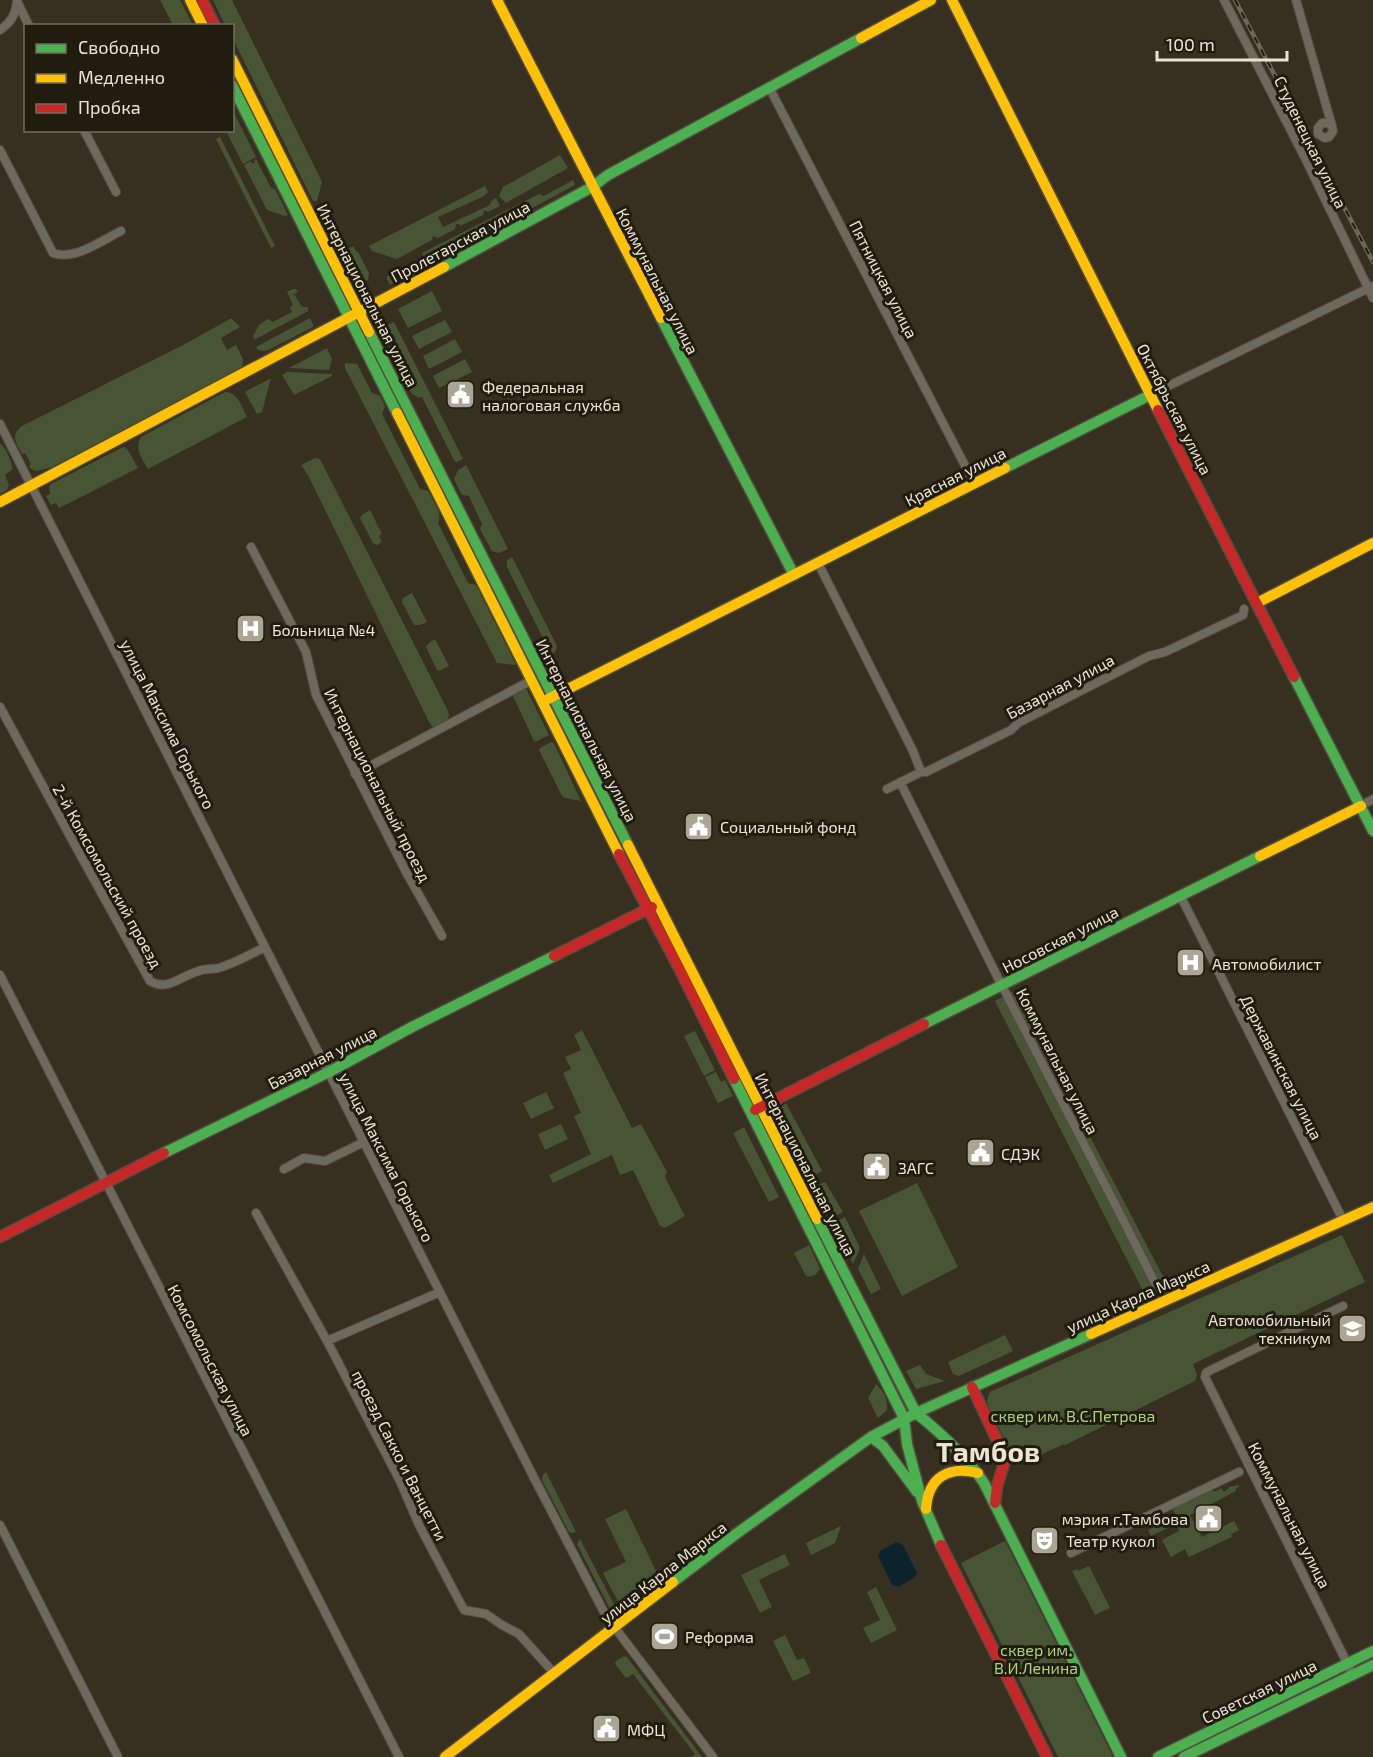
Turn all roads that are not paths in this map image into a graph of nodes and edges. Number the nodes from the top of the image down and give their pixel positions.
1 (190, 0) edge
2 (202, 0) edge
3 (497, 0) edge
4 (931, 0) edge
5 (952, 0) edge
6 (1224, 0) edge
7 (1296, 0) edge
8 (16, 1) edge
9 (28, 24) edge
10 (202, 24) edge
11 (214, 24) edge
12 (0, 30) edge
13 (234, 63) edge
14 (769, 87) junction
15 (234, 89) edge
16 (1332, 126) dead end
17 (85, 132) edge
18 (0, 150) edge
19 (592, 187) junction
20 (116, 192) dead end
21 (121, 231) dead end
22 (1371, 287) edge
23 (1373, 298) edge
24 (359, 312) junction
25 (349, 318) junction
26 (1150, 395) junction
27 (0, 424) edge
28 (974, 483) junction
29 (31, 486) junction
30 (0, 502) edge
31 (1373, 543) edge
32 (251, 547) dead end
33 (818, 563) junction
34 (794, 575) junction
35 (1257, 603) junction
36 (1244, 609) dead end
37 (532, 680) junction
38 (548, 699) junction
39 (0, 707) edge
40 (921, 772) junction
41 (356, 774) junction
42 (900, 782) junction
43 (886, 789) dead end
44 (1373, 799) edge
45 (1361, 806) junction
46 (1373, 831) edge
47 (1180, 895) junction
48 (652, 907) junction
49 (442, 936) dead end
50 (265, 947) junction
51 (0, 975) edge
52 (1002, 986) junction
53 (328, 1072) junction
54 (760, 1107) junction
55 (750, 1113) junction
56 (364, 1142) junction
57 (284, 1168) dead end
58 (105, 1182) junction
59 (1373, 1207) edge
60 (256, 1212) dead end
61 (1343, 1220) junction
62 (0, 1237) edge
63 (1158, 1289) dead end
64 (440, 1292) junction
65 (1343, 1306) dead end
66 (327, 1341) junction
67 (972, 1387) junction
68 (916, 1413) junction
69 (904, 1418) junction
70 (871, 1437) junction
71 (1239, 1472) dead end
72 (978, 1474) junction
73 (919, 1494) junction
74 (994, 1503) junction
75 (926, 1511) junction
76 (0, 1525) edge
77 (1071, 1554) dead end
78 (615, 1628) junction
79 (1373, 1651) edge
80 (1347, 1664) junction
81 (1370, 1666) edge
82 (554, 1673) junction
83 (1353, 1675) junction
84 (118, 1757) edge
85 (399, 1757) edge
86 (445, 1757) edge
87 (713, 1757) edge
88 (1047, 1757) edge
89 (1121, 1757) edge
90 (1158, 1757) edge
91 (1184, 1757) edge

1 - 10 main road
2 - 11 main road
3 - 19 main road, Коммунальная улица
4 - 14 main road, Пролетарская улица
5 - 26 main road, Октябрьская улица
6 - 22 street, Студенецкая улица
7 - 16 street
8 - 9 street
8 - 12 street
13 - 24 main road, Интернациональная улица
14 - 19 main road, Пролетарская улица
14 - 28 street, Пятницкая улица
15 - 25 main road, Интернациональная улица
17 - 20 street
18 - 21 street
19 - 24 main road, Пролетарская улица
19 - 34 main road, Коммунальная улица
22 - 23 street, Студенецкая улица
22 - 26 street, Красная улица
24 - 25 main road, Пролетарская улица
24 - 38 main road, Интернациональная улица
25 - 29 main road, Пролетарская улица
25 - 37 main road, Интернациональная улица
26 - 28 main road, Красная улица
26 - 35 main road, Октябрьская улица
27 - 29 street, улица Максима Горького
28 - 33 main road, Красная улица
29 - 30 main road, Пролетарская улица
29 - 50 street, улица Максима Горького
31 - 35 main road
32 - 41 street, Интернациональный проезд
33 - 34 main road, Красная улица
33 - 40 street
34 - 38 main road, Красная улица
35 - 45 main road, Октябрьская улица
36 - 40 street, Базарная улица
37 - 38 main road, Интернациональная улица
37 - 41 street
38 - 48 main road, Интернациональная улица
39 - 50 street, 2-й Комсомольский проезд
40 - 42 street, Базарная улица
41 - 49 street, Интернациональный проезд
42 - 43 street, Базарная улица
42 - 52 street, Коммунальная улица
44 - 45 street, Носовская улица
45 - 46 main road, Октябрьская улица
45 - 47 main road, Носовская улица
47 - 52 main road, Носовская улица
47 - 61 street, Державинская улица
48 - 53 main road, Базарная улица
48 - 54 main road, Интернациональная улица
48 - 55 main road, Интернациональная улица
50 - 53 street, улица Максима Горького
51 - 58 street, Комсомольская улица
52 - 54 main road, Носовская улица
52 - 63 street, Коммунальная улица
53 - 56 street, улица Максима Горького
53 - 58 main road, Базарная улица
54 - 55 main road, Носовская улица
54 - 68 main road, Интернациональная улица
55 - 69 main road, Интернациональная улица
56 - 57 street
56 - 64 street, улица Максима Горького
58 - 62 main road, Базарная улица
58 - 85 street, Комсомольская улица
59 - 61 main road, улица Карла Маркса
60 - 66 street, проезд Сакко и Ванцетти
61 - 67 main road, улица Карла Маркса
64 - 66 street
64 - 78 street, улица Максима Горького
65 - 80 street, Коммунальная улица
66 - 82 street, проезд Сакко и Ванцетти
67 - 68 main road, улица Карла Маркса
67 - 74 main road
68 - 69 main road
68 - 72 main road, Интернациональная улица
69 - 70 main road, улица Карла Маркса
69 - 73 main road, Интернациональная улица
70 - 73 main road
70 - 78 main road, улица Карла Маркса
71 - 77 street
72 - 74 main road, Интернациональная улица
72 - 75 main road
73 - 75 main road, Интернациональная улица
74 - 89 main road, Интернациональная улица
75 - 88 main road, Интернациональная улица
76 - 84 street
78 - 82 main road, улица Карла Маркса
78 - 87 street, улица Максима Горького
79 - 80 main road, Советская улица
80 - 81 street
80 - 83 street, Коммунальная улица
80 - 90 main road, Советская улица
81 - 83 main road, Советская улица
82 - 86 main road, улица Карла Маркса
83 - 91 main road, Советская улица

